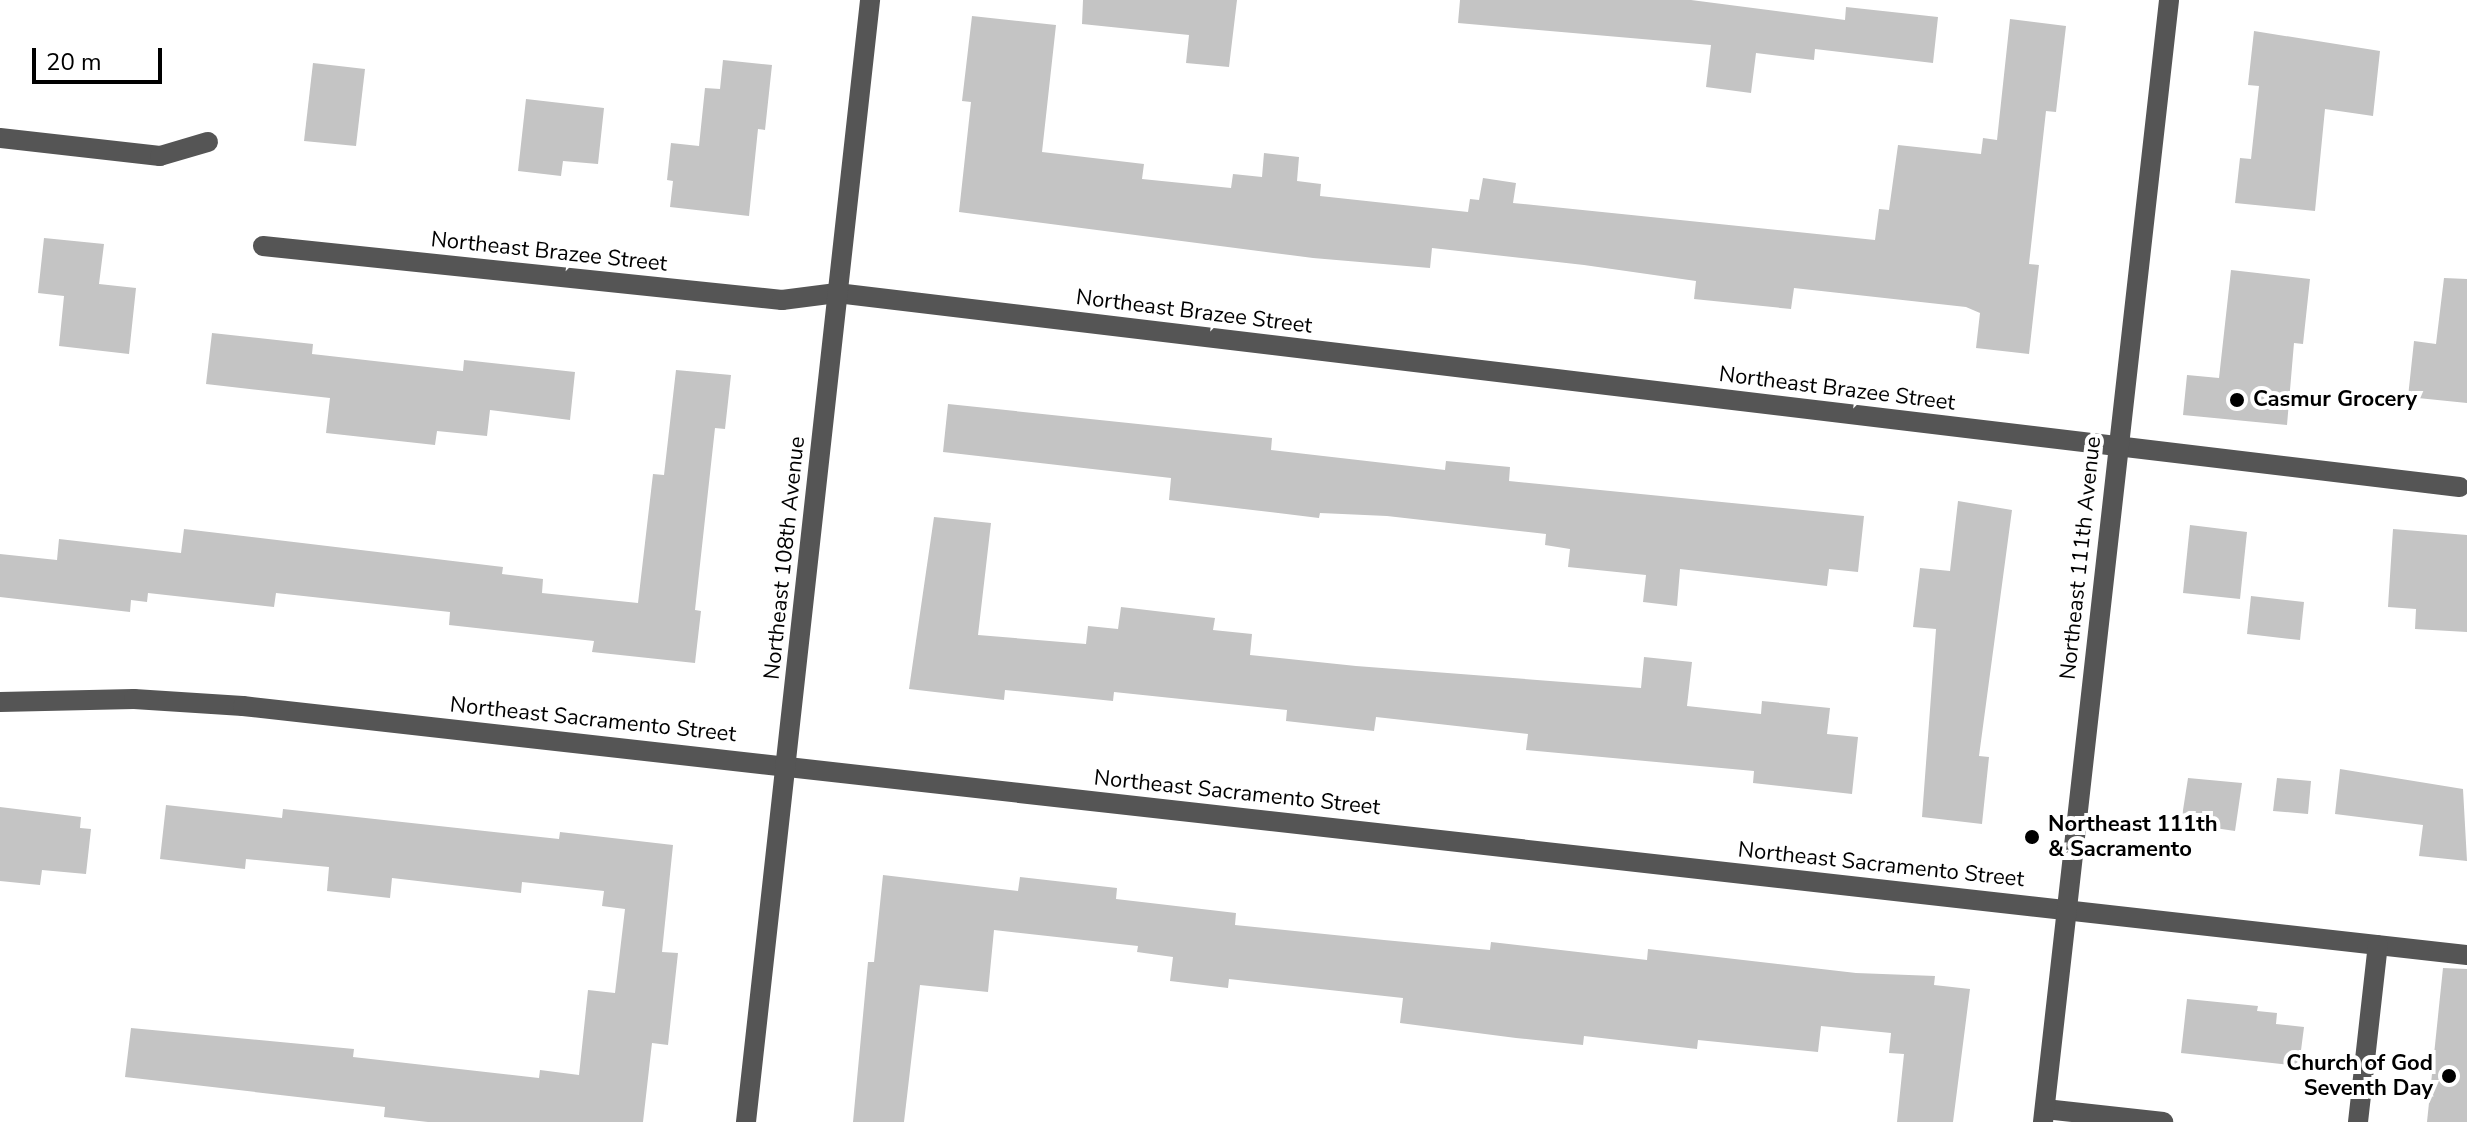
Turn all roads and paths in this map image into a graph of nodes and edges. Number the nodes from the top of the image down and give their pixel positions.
1 (870, 0) edge
2 (2169, 0) edge
3 (0, 138) edge
4 (208, 142) dead end
5 (263, 246) dead end
6 (837, 293) junction
7 (2117, 446) junction
8 (2459, 487) dead end
9 (0, 702) edge
10 (786, 766) junction
11 (2067, 910) junction
12 (2378, 945) junction
13 (2467, 955) edge
14 (2044, 1115) edge
15 (746, 1122) edge
16 (2163, 1122) edge
17 (2358, 1122) edge

1 - 6 street, Northeast 108th Avenue
2 - 7 street, Northeast 111th Avenue
3 - 4 street
5 - 6 street, Northeast Brazee Street
6 - 7 street, Northeast Brazee Street
6 - 10 street, Northeast 108th Avenue
7 - 8 street, Northeast Brazee Street
7 - 11 street, Northeast 111th Avenue
9 - 10 street, Northeast Sacramento Street
10 - 11 street, Northeast Sacramento Street
10 - 15 street, Northeast 108th Avenue
11 - 12 street, Northeast Sacramento Street
11 - 14 street, Northeast 111th Avenue
12 - 13 street, Northeast Sacramento Street
12 - 17 street
14 - 16 street

